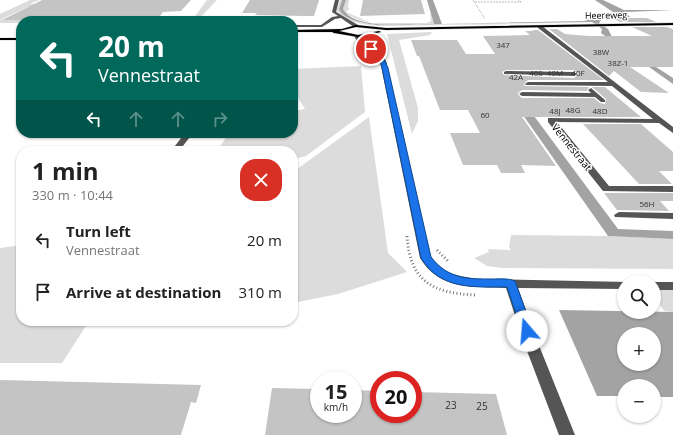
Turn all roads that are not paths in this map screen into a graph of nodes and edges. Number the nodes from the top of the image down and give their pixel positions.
1 (337, 0) edge
2 (340, 17) junction
3 (673, 24) edge
4 (298, 26) edge
5 (356, 26) junction
6 (348, 27) junction
7 (540, 27) junction
8 (373, 30) junction
9 (342, 31) junction
10 (298, 32) edge
11 (550, 35) junction
12 (356, 36) junction
13 (364, 36) junction
14 (543, 36) dead end
15 (0, 39) edge
16 (16, 39) edge
17 (371, 49) junction
18 (506, 73) dead end
19 (520, 74) junction
20 (528, 84) junction
21 (584, 84) junction
22 (614, 84) junction
23 (522, 94) dead end
24 (537, 94) junction
25 (596, 94) junction
26 (603, 101) dead end
27 (661, 121) junction
28 (673, 131) edge
29 (185, 138) edge
30 (179, 146) edge
31 (673, 189) edge
32 (619, 215) dead end
33 (673, 216) edge
34 (511, 284) junction
35 (617, 285) edge
36 (661, 286) edge
37 (673, 286) edge
38 (567, 435) edge

1 - 2 street
2 - 4 street
2 - 5 street
2 - 6 street
3 - 7 main road, Heereweg
5 - 6 main road
5 - 8 main road
6 - 9 main road
7 - 8 main road, Heereweg
7 - 11 street
8 - 13 main road
9 - 10 main road
9 - 12 main road
11 - 14 street
11 - 22 street
12 - 13 main road
12 - 17 street
13 - 17 street
15 - 16 main road
17 - 34 street
18 - 19 street
19 - 20 street
19 - 21 street
20 - 21 street
20 - 24 street
21 - 22 street
21 - 25 street
22 - 27 street
23 - 24 street
24 - 25 street
25 - 26 street
27 - 28 street
27 - 31 street, Vennestraat
29 - 30 street
32 - 33 street
34 - 35 street
34 - 38 street
36 - 37 street

